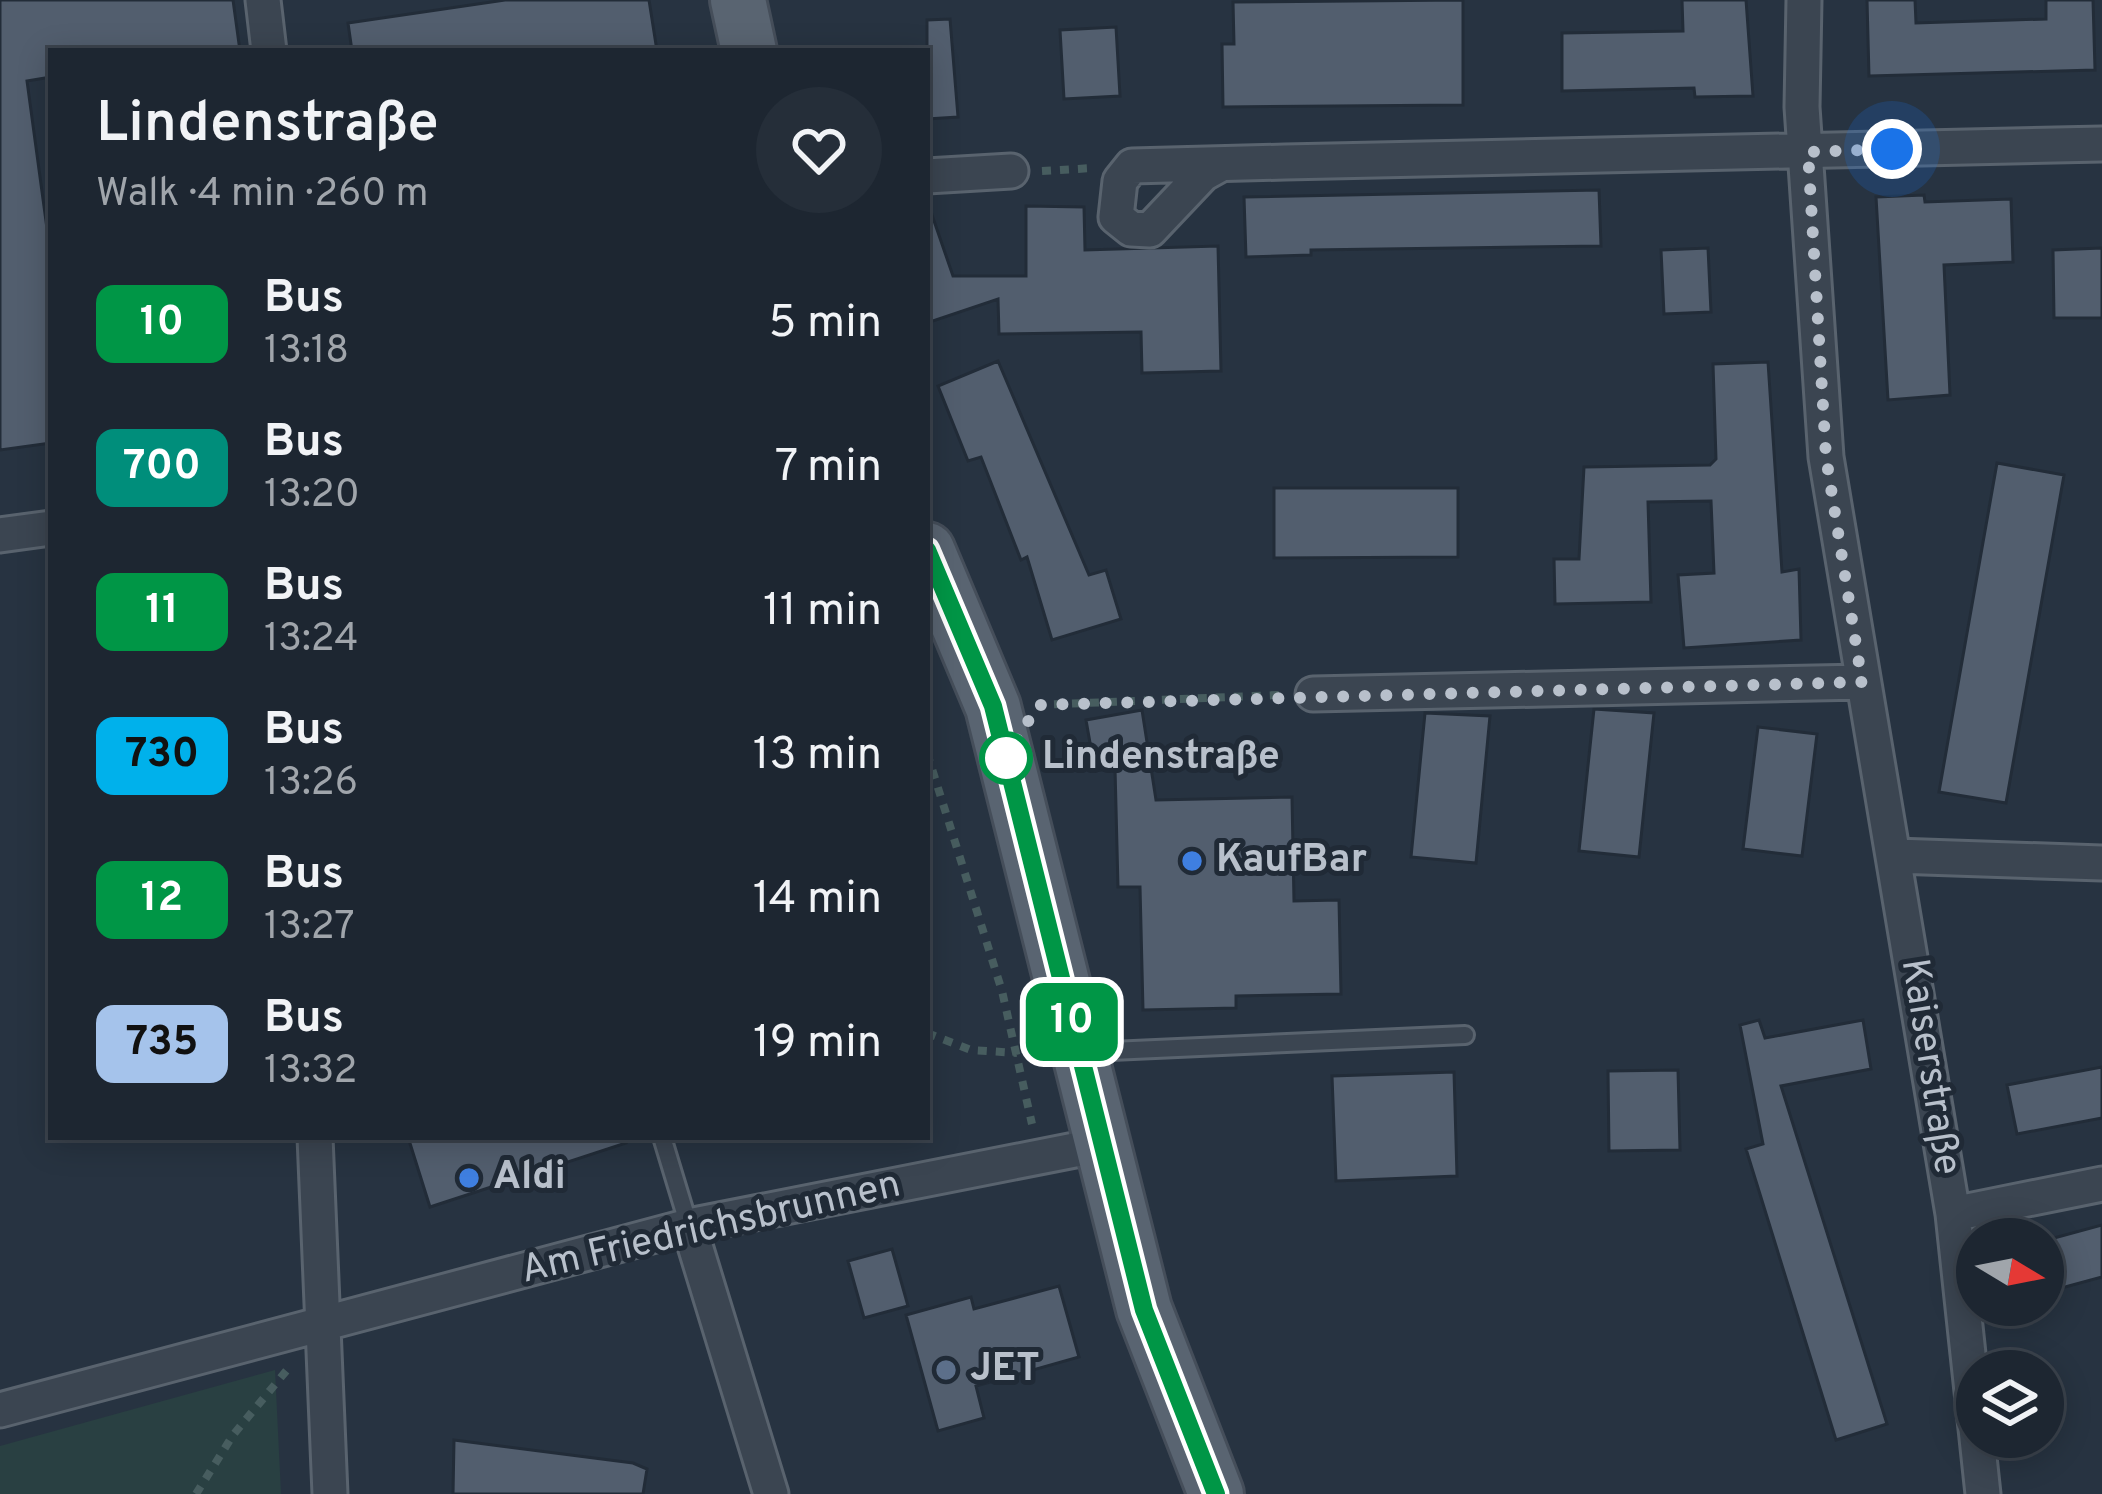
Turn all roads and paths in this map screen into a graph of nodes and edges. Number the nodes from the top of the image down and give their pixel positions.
1 (263, 0) edge
2 (738, 0) edge
3 (1804, 0) edge
4 (269, 48) edge
5 (748, 48) edge
6 (2102, 144) edge
7 (1808, 152) junction
8 (1221, 164) junction
9 (1132, 166) junction
10 (1011, 171) joint
11 (930, 176) edge
12 (48, 528) edge
13 (0, 535) edge
14 (930, 557) edge
15 (1862, 682) junction
16 (1313, 694) joint
17 (993, 706) junction
18 (930, 763) edge
19 (1895, 856) junction
20 (2102, 863) edge
21 (930, 1034) edge
22 (1465, 1035) dead end
23 (1017, 1053) junction
24 (1078, 1053) junction
25 (315, 1140) edge
26 (663, 1140) edge
27 (1100, 1145) junction
28 (1039, 1157) junction
29 (2102, 1184) edge
30 (1953, 1214) junction
31 (689, 1226) junction
32 (324, 1325) junction
33 (0, 1410) edge
34 (196, 1494) edge
35 (330, 1494) edge
36 (771, 1494) edge
37 (1216, 1494) edge
38 (1983, 1494) edge

1 - 4 street
2 - 5 main road
3 - 7 street, Kaiserstraße
6 - 7 street
7 - 8 street
7 - 15 street, Kaiserstraße
8 - 9 street
8 - 9 street
9 - 10 path
10 - 11 street
12 - 13 street
14 - 17 main road
15 - 16 street
15 - 19 street, Kaiserstraße
16 - 17 path
17 - 24 main road
18 - 23 path
19 - 20 street
19 - 30 street, Kaiserstraße
21 - 23 path
22 - 24 lane
23 - 28 path
24 - 27 main road
25 - 32 street
26 - 31 lane
27 - 28 street, Am Friedrichsbrunnen
27 - 37 main road
28 - 31 street, Am Friedrichsbrunnen
29 - 30 street
30 - 38 street, Kaiserstraße
31 - 32 street, Am Friedrichsbrunnen
31 - 36 street
32 - 33 street, Am Friedrichsbrunnen
32 - 34 path
32 - 35 street

